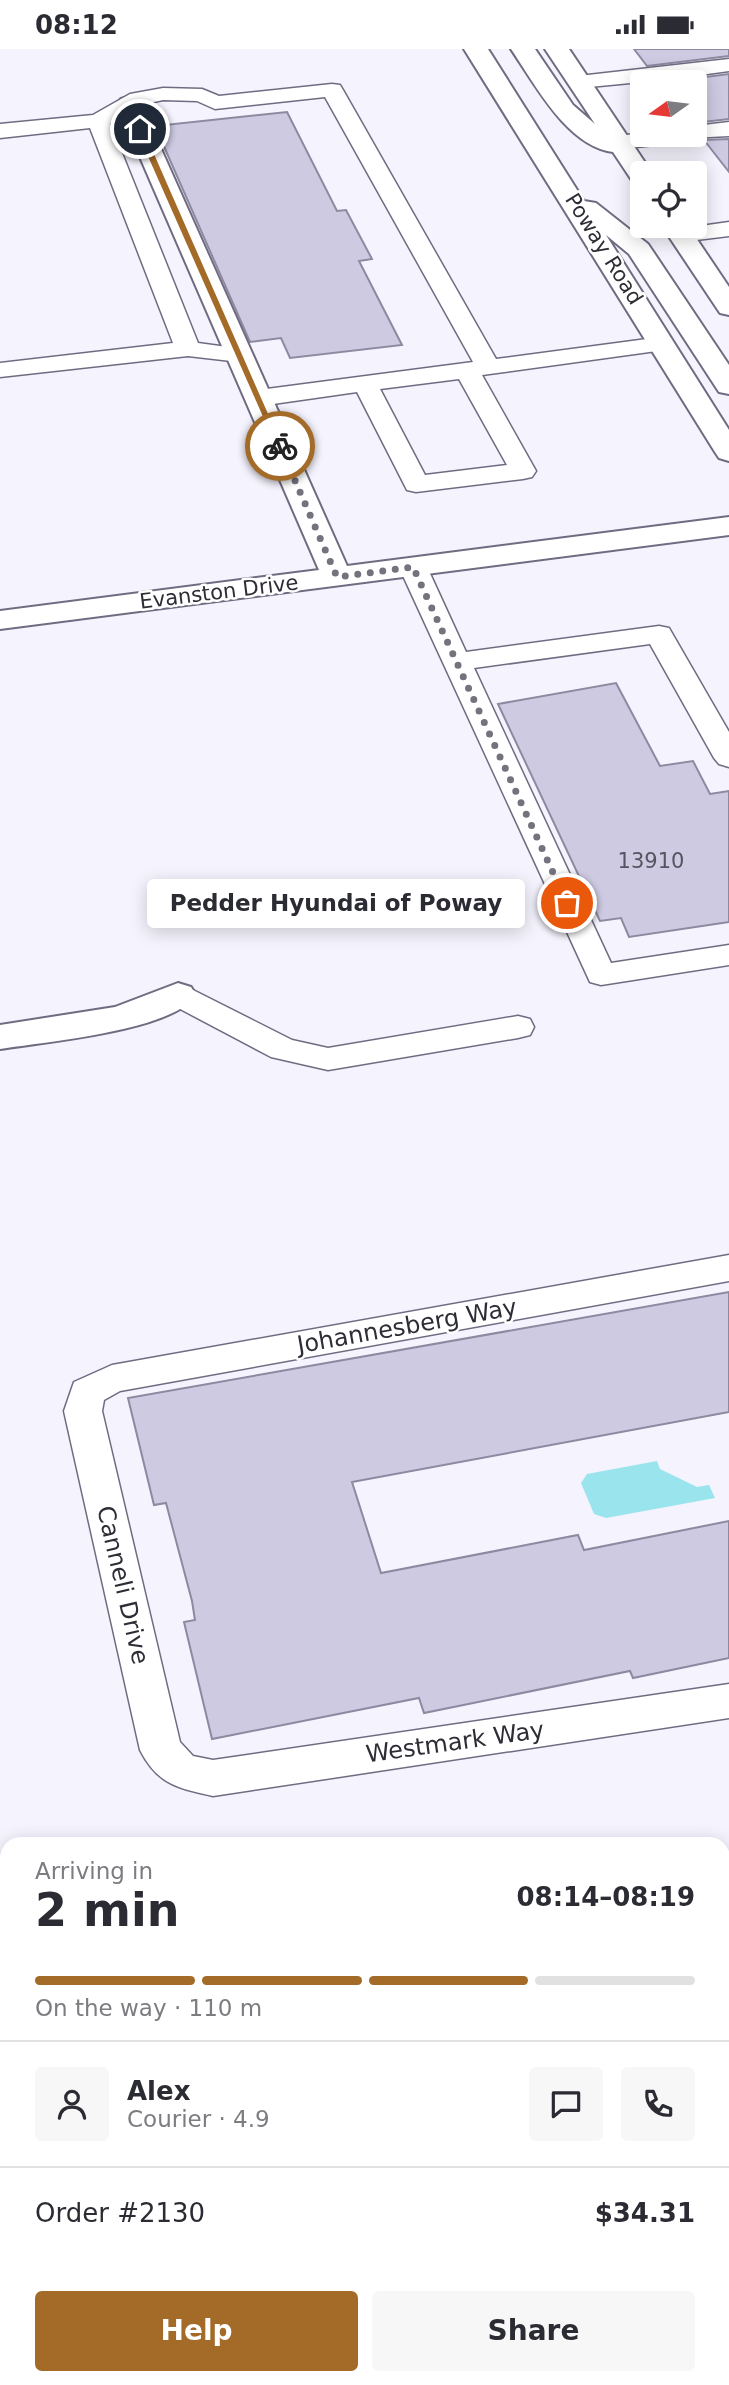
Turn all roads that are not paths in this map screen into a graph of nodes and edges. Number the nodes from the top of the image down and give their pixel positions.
1 (477, 49) edge
2 (523, 49) edge
3 (557, 49) edge
4 (729, 65) edge
5 (702, 70) edge
6 (630, 79) edge
7 (579, 82) junction
8 (129, 104) junction
9 (99, 121) junction
10 (729, 129) edge
11 (707, 130) edge
12 (0, 131) edge
13 (632, 147) edge
14 (624, 149) junction
15 (632, 161) edge
16 (571, 196) junction
17 (707, 229) edge
18 (729, 229) edge
19 (682, 238) edge
20 (729, 307) edge
21 (662, 344) junction
22 (187, 349) junction
23 (240, 355) junction
24 (478, 369) junction
25 (0, 370) edge
26 (365, 384) junction
27 (729, 386) edge
28 (259, 398) junction
29 (729, 451) edge
30 (729, 526) edge
31 (413, 567) junction
32 (337, 577) junction
33 (0, 620) edge
34 (457, 662) junction
35 (729, 758) edge
36 (729, 955) edge
37 (178, 995) joint
38 (518, 1027) dead end
39 (0, 1037) edge
40 (729, 1268) edge
41 (87, 1392) joint
42 (729, 1701) edge
43 (180, 1771) joint

1 - 16 main road, Poway Road
2 - 14 main road
3 - 7 main road
4 - 5 lane
6 - 7 lane
7 - 14 main road
8 - 9 lane
8 - 23 main road
8 - 24 lane
9 - 12 lane
9 - 22 lane
10 - 11 lane
13 - 14 lane
14 - 15 main road
16 - 21 main road, Poway Road
16 - 27 main road
17 - 18 lane
19 - 20 main road
21 - 24 lane
21 - 29 main road, Poway Road
22 - 23 lane
22 - 25 lane
23 - 28 main road
24 - 26 lane
24 - 26 lane
26 - 28 lane
28 - 32 main road
30 - 31 main road, Evanston Drive
31 - 32 main road, Evanston Drive
31 - 34 lane
32 - 33 main road, Evanston Drive
34 - 35 lane
34 - 36 lane
37 - 38 lane
37 - 39 main road
40 - 41 lane, Johannesberg Way
41 - 43 lane, Canneli Drive
42 - 43 lane, Westmark Way

